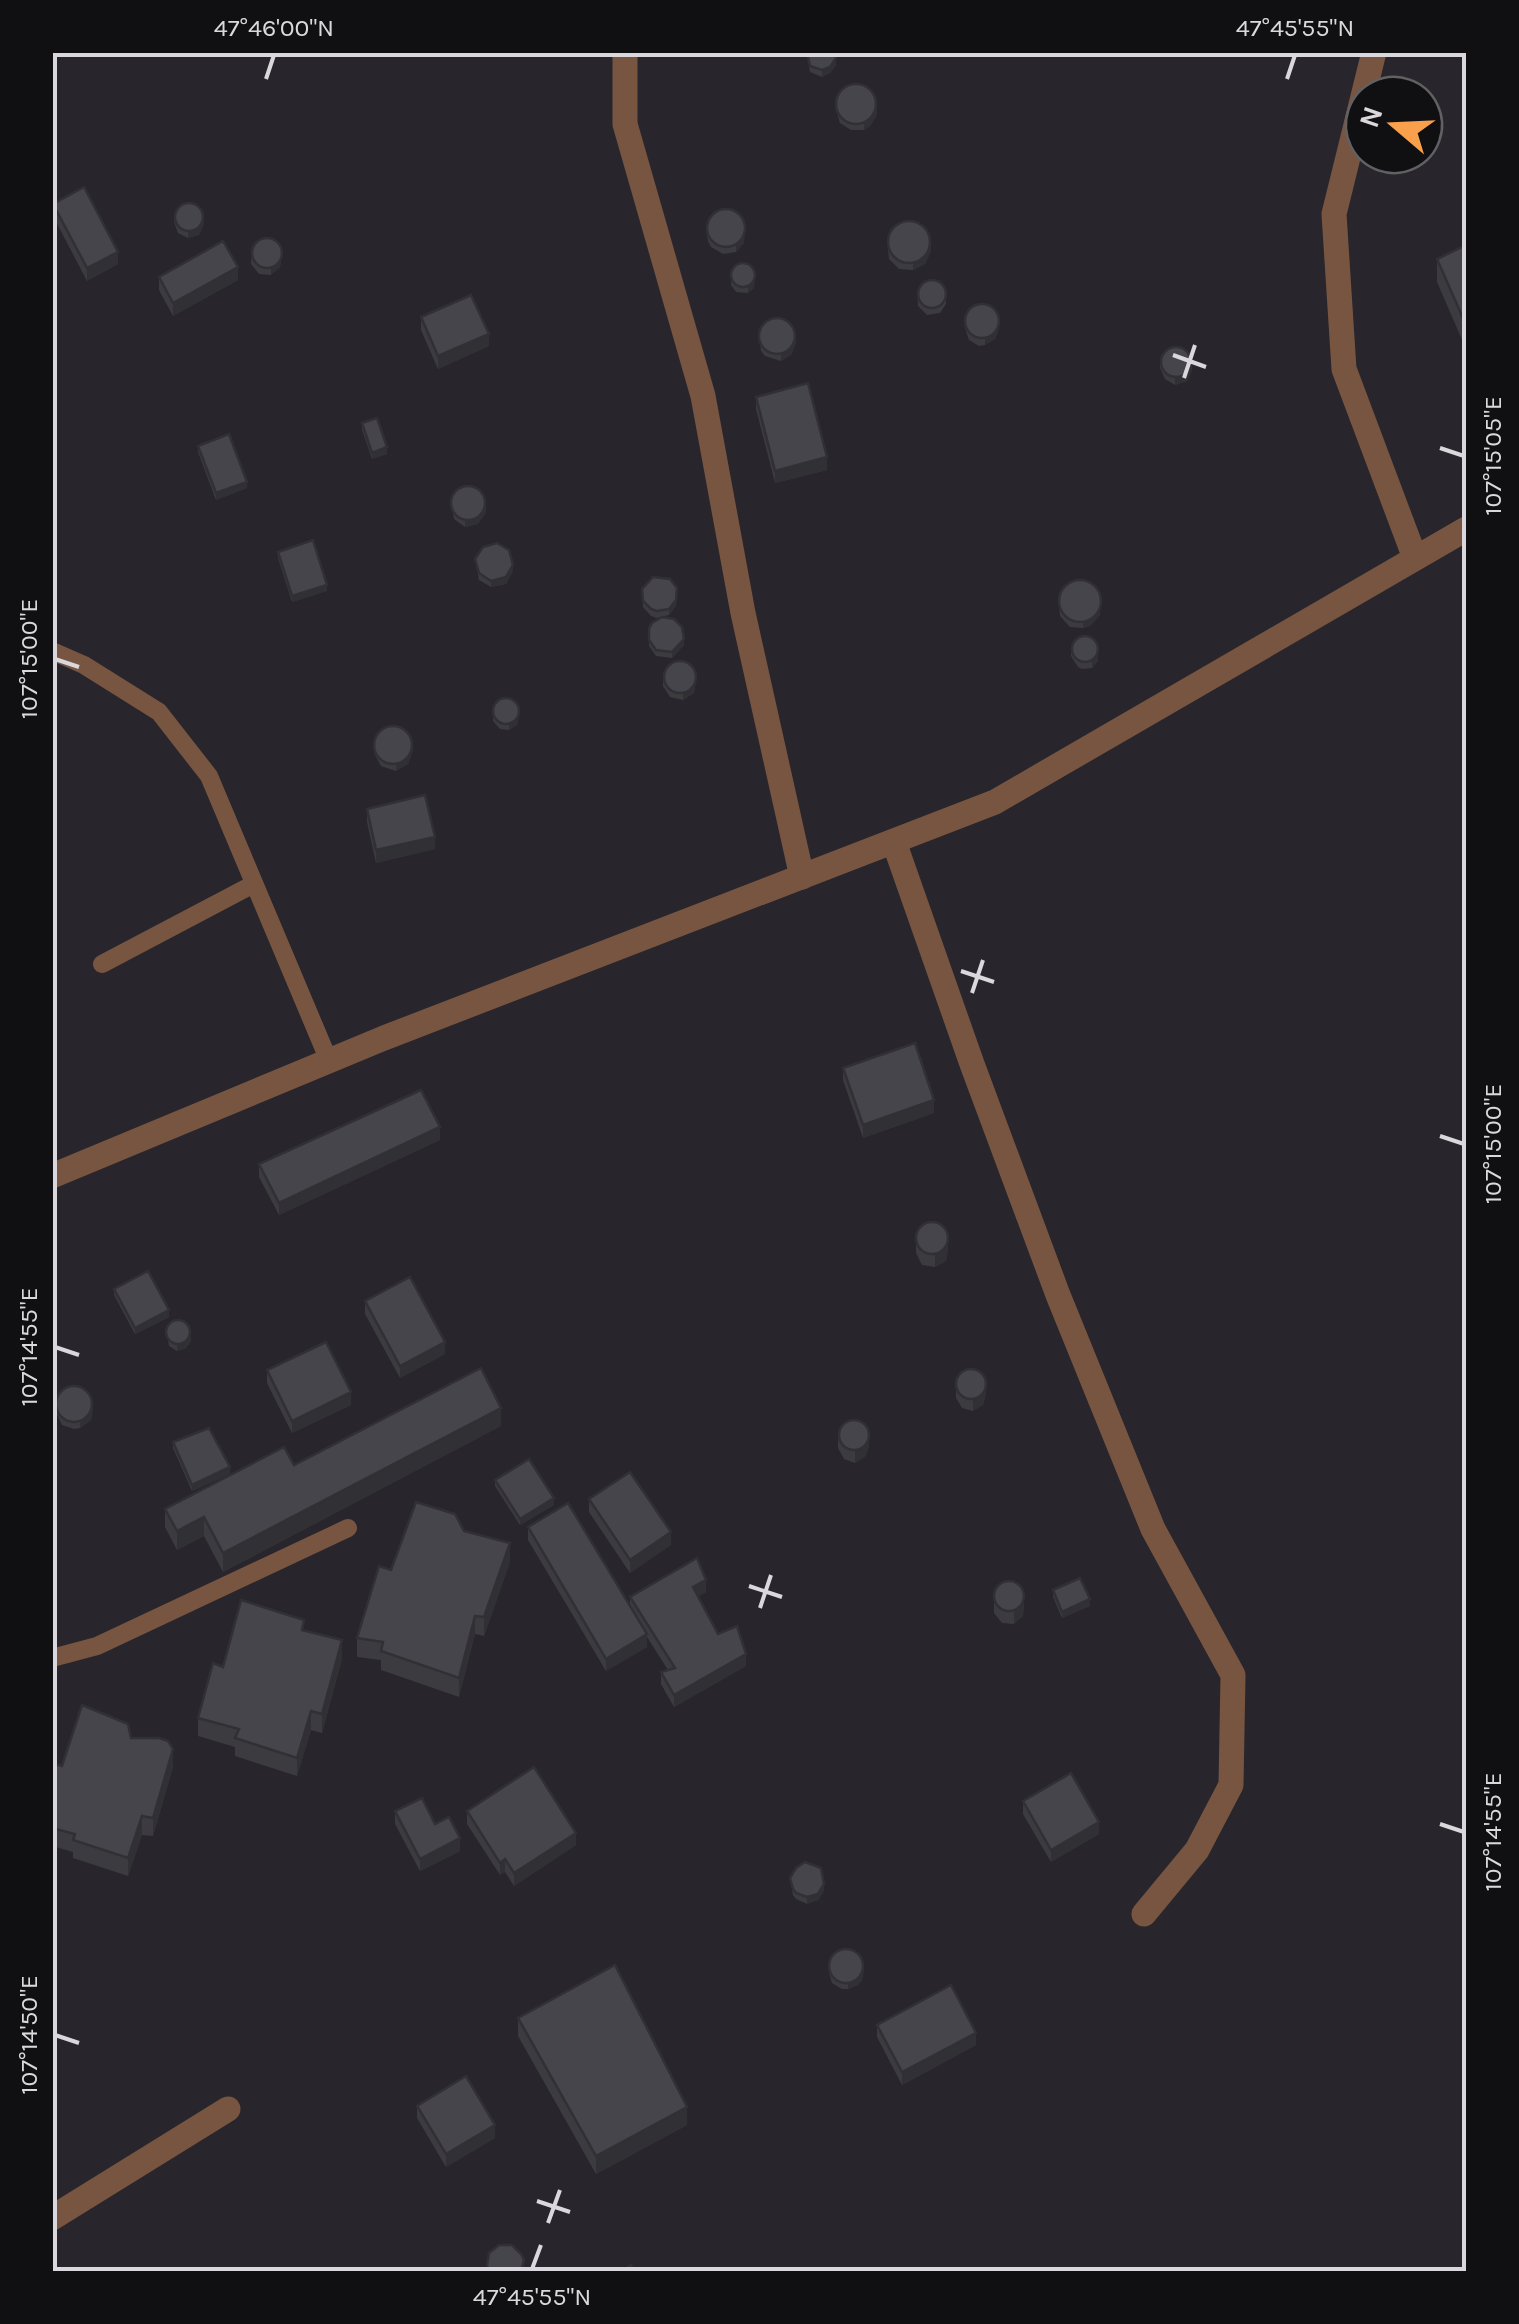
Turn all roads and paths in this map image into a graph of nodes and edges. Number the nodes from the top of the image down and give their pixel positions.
1 (625, 52) edge
2 (1374, 52) edge
3 (1466, 528) edge
4 (1415, 558) junction
5 (52, 651) edge
6 (894, 842) junction
7 (802, 877) junction
8 (254, 884) junction
9 (102, 964) dead end
10 (329, 1061) junction
11 (52, 1176) edge
12 (348, 1528) dead end
13 (52, 1658) edge
14 (1144, 1914) dead end
15 (228, 2109) dead end
16 (52, 2218) edge

1 - 7 street
2 - 4 street
3 - 4 street
4 - 6 street
5 - 8 lane
6 - 7 street
6 - 14 street
7 - 10 street
8 - 9 lane
8 - 10 lane
10 - 11 street
12 - 13 lane
15 - 16 street

